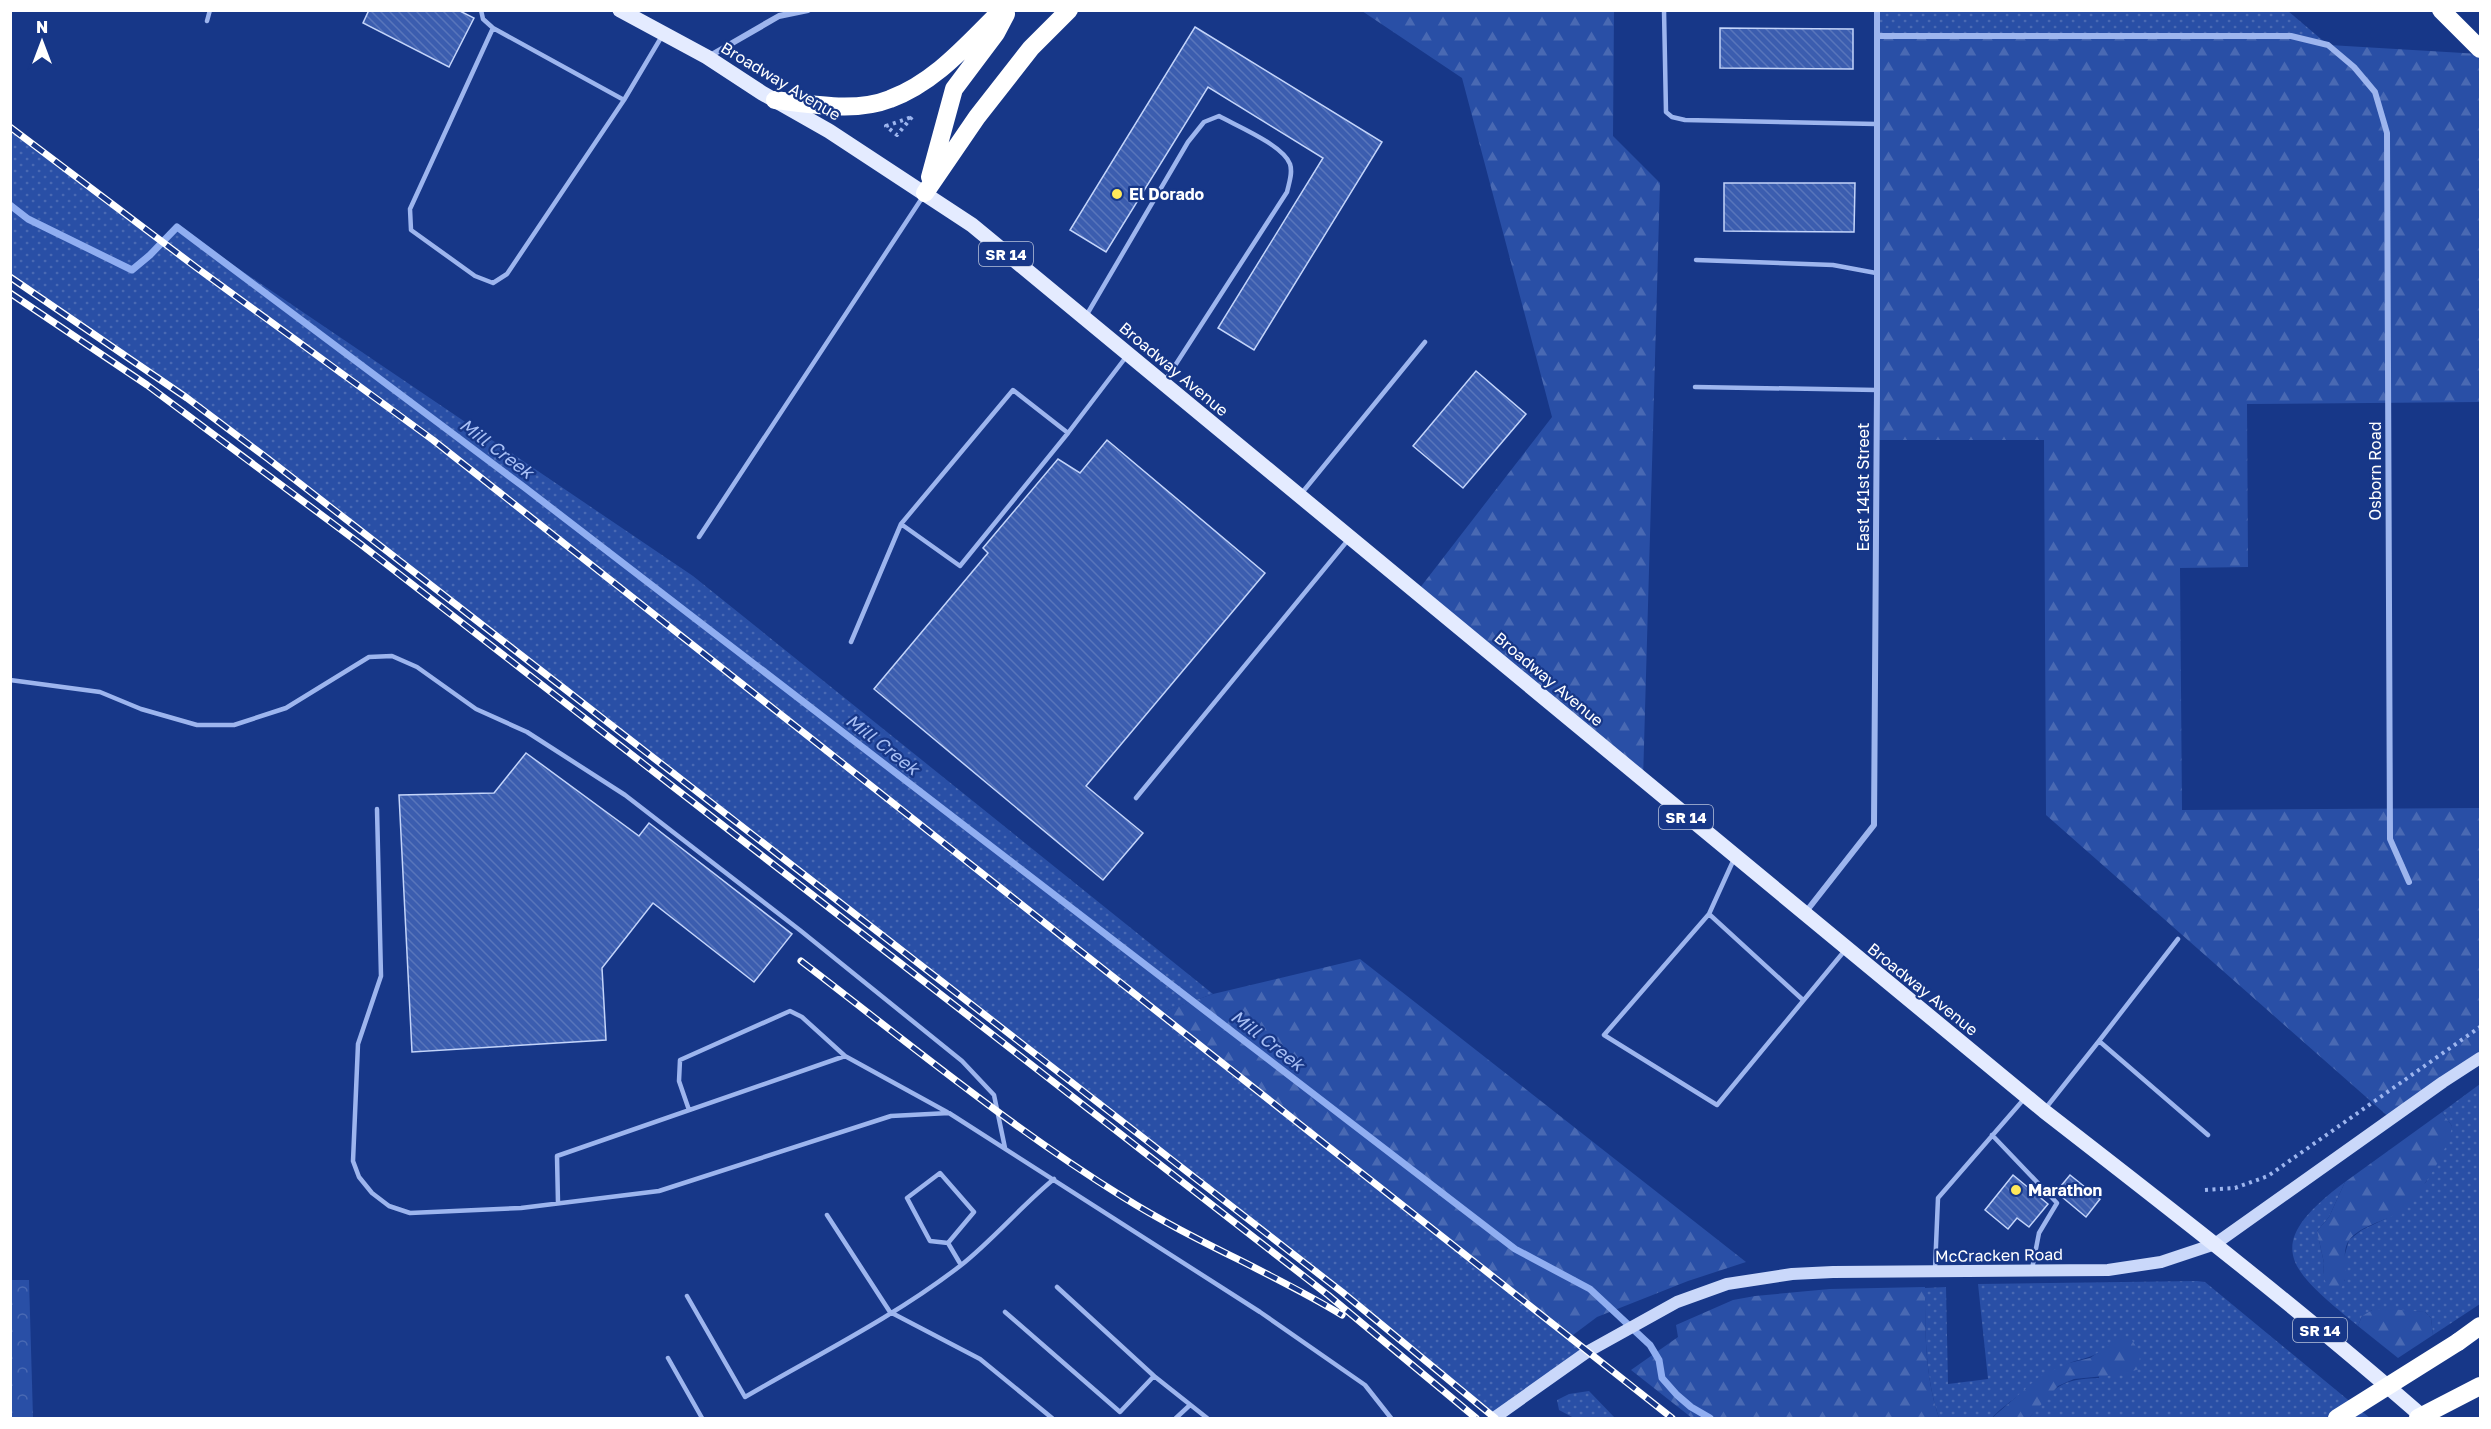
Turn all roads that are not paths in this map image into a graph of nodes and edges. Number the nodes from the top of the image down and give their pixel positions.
1 (210, 10) edge
2 (481, 10) edge
3 (808, 10) edge
4 (1002, 10) edge
5 (1009, 10) edge
6 (1069, 10) edge
7 (1664, 10) edge
8 (1877, 10) edge
9 (2441, 10) edge
10 (628, 12) edge
11 (207, 21) dead end
12 (493, 28) junction
13 (664, 33) junction
14 (1877, 36) junction
15 (2481, 48) edge
16 (707, 57) junction
17 (624, 100) junction
18 (775, 100) junction
19 (1876, 124) junction
20 (925, 193) junction
21 (1696, 260) dead end
22 (1876, 273) junction
23 (1085, 319) junction
24 (1425, 342) dead end
25 (1128, 355) junction
26 (1163, 384) junction
27 (1695, 387) dead end
28 (1877, 390) junction
29 (1068, 433) junction
30 (1299, 496) junction
31 (901, 524) junction
32 (699, 537) dead end
33 (1350, 538) junction
34 (851, 642) dead end
35 (10, 681) edge
36 (1136, 798) dead end
37 (377, 809) dead end
38 (1735, 857) junction
39 (2409, 882) dead end
40 (1709, 914) junction
41 (1804, 914) junction
42 (2178, 939) dead end
43 (1846, 948) junction
44 (1803, 1000) junction
45 (2099, 1041) junction
46 (845, 1056) junction
47 (2481, 1058) edge
48 (2026, 1096) junction
49 (689, 1110) junction
50 (2044, 1111) junction
51 (949, 1113) junction
52 (2208, 1135) dead end
53 (1992, 1136) junction
54 (1005, 1148) junction
55 (1054, 1179) junction
56 (558, 1203) junction
57 (827, 1215) dead end
58 (948, 1243) junction
59 (2215, 1244) junction
60 (961, 1265) junction
61 (2032, 1271) junction
62 (1935, 1272) junction
63 (1057, 1287) dead end
64 (687, 1296) dead end
65 (890, 1312) junction
66 (1005, 1312) dead end
67 (2481, 1326) edge
68 (668, 1358) dead end
69 (1154, 1377) junction
70 (2481, 1386) edge
71 (1190, 1405) junction
72 (1120, 1412) junction
73 (702, 1419) edge
74 (1052, 1419) edge
75 (1114, 1419) edge
76 (1176, 1419) edge
77 (1207, 1419) edge
78 (1391, 1419) edge
79 (1494, 1419) edge
80 (2337, 1419) edge
81 (2418, 1419) edge
82 (2424, 1419) edge

1 - 11 lane
2 - 12 lane
3 - 16 street
4 - 18 highway
5 - 20 highway
6 - 20 highway
7 - 19 lane
8 - 14 street, East 141st Street
9 - 15 highway
10 - 13 main road, Broadway Avenue / SR 14
12 - 17 lane
12 - 17 lane
13 - 16 main road, Broadway Avenue / SR 14
13 - 17 lane
14 - 19 street, East 141st Street
14 - 39 street, Osborn Road
16 - 18 main road, Broadway Avenue / SR 14
18 - 20 main road, Broadway Avenue / SR 14
19 - 22 street, East 141st Street
20 - 23 main road, Broadway Avenue / SR 14
20 - 32 lane
21 - 22 lane
22 - 28 street, East 141st Street
23 - 25 main road, Broadway Avenue / SR 14
23 - 26 lane
24 - 30 lane
25 - 26 main road, Broadway Avenue / SR 14
25 - 29 lane
26 - 30 main road, Broadway Avenue / SR 14
27 - 28 lane
28 - 41 street, East 141st Street
29 - 31 lane
29 - 31 lane
30 - 33 main road, Broadway Avenue / SR 14
31 - 34 lane
33 - 36 lane
33 - 38 main road, Broadway Avenue / SR 14
35 - 54 lane
37 - 56 lane
38 - 40 lane
38 - 41 main road, Broadway Avenue / SR 14
40 - 44 lane
40 - 44 lane
41 - 43 main road, Broadway Avenue / SR 14
42 - 45 lane
43 - 44 lane
43 - 48 main road, Broadway Avenue / SR 14
45 - 50 lane
45 - 52 lane
46 - 49 lane
46 - 49 lane
46 - 51 lane
47 - 59 street, McCracken Road
48 - 50 main road, Broadway Avenue / SR 14
48 - 53 lane
49 - 56 lane
50 - 59 main road, Broadway Avenue / SR 14
51 - 54 lane
51 - 56 lane
53 - 61 lane
53 - 62 lane
54 - 55 lane
55 - 60 lane
55 - 78 lane
57 - 65 lane
58 - 58 lane
58 - 60 lane
59 - 61 street, McCracken Road
59 - 82 main road, Broadway Avenue / SR 14
60 - 65 lane
61 - 62 street, McCracken Road
62 - 79 street, McCracken Road
63 - 69 lane
64 - 65 lane
65 - 74 lane
66 - 72 lane
67 - 80 highway, bridge
68 - 73 lane
69 - 71 lane
69 - 72 lane
70 - 81 highway, bridge
71 - 76 lane
71 - 77 lane
72 - 75 lane

